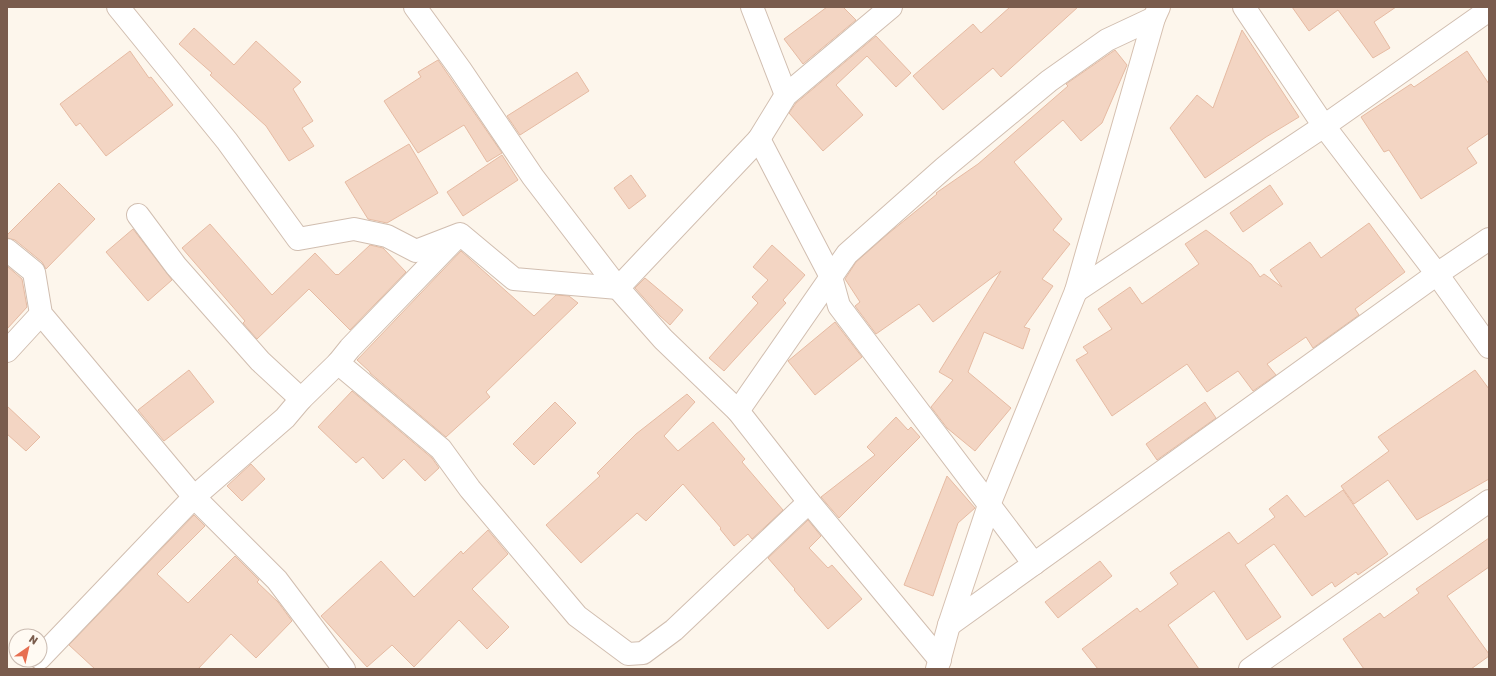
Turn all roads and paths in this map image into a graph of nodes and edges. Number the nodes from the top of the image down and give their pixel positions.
1 (118, 7) edge
2 (415, 7) edge
3 (752, 7) edge
4 (891, 7) edge
5 (1244, 7) edge
6 (1489, 10) edge
7 (1156, 13) edge
8 (786, 95) junction
9 (1324, 126) junction
10 (759, 139) junction
11 (138, 215) dead end
12 (460, 234) junction
13 (1489, 239) edge
14 (7, 250) edge
15 (1437, 274) junction
16 (831, 277) junction
17 (618, 288) junction
18 (1076, 291) junction
19 (41, 314) junction
20 (1489, 347) edge
21 (7, 351) edge
22 (338, 363) junction
23 (301, 399) junction
24 (738, 411) junction
25 (194, 497) junction
26 (1489, 501) edge
27 (809, 502) junction
28 (989, 505) junction
29 (1034, 564) junction
30 (949, 625) junction
31 (48, 650) edge
32 (939, 665) edge
33 (344, 669) edge
34 (1250, 669) edge

1 - 12 street
2 - 17 street
3 - 8 street
4 - 8 street
5 - 9 street
6 - 9 street
7 - 16 street
7 - 18 street
8 - 10 street
9 - 15 street
9 - 18 street
10 - 16 street
10 - 17 street
11 - 23 street
12 - 17 street
12 - 22 street
13 - 15 street
14 - 19 street
15 - 20 street
15 - 29 street
16 - 24 street
16 - 28 street
17 - 24 street
18 - 28 street
19 - 21 street
19 - 25 street
22 - 23 street
22 - 27 street
23 - 25 street
24 - 27 street
25 - 31 street
25 - 33 street
26 - 34 street
27 - 32 street
28 - 29 street
28 - 30 street
29 - 30 street
30 - 32 street

